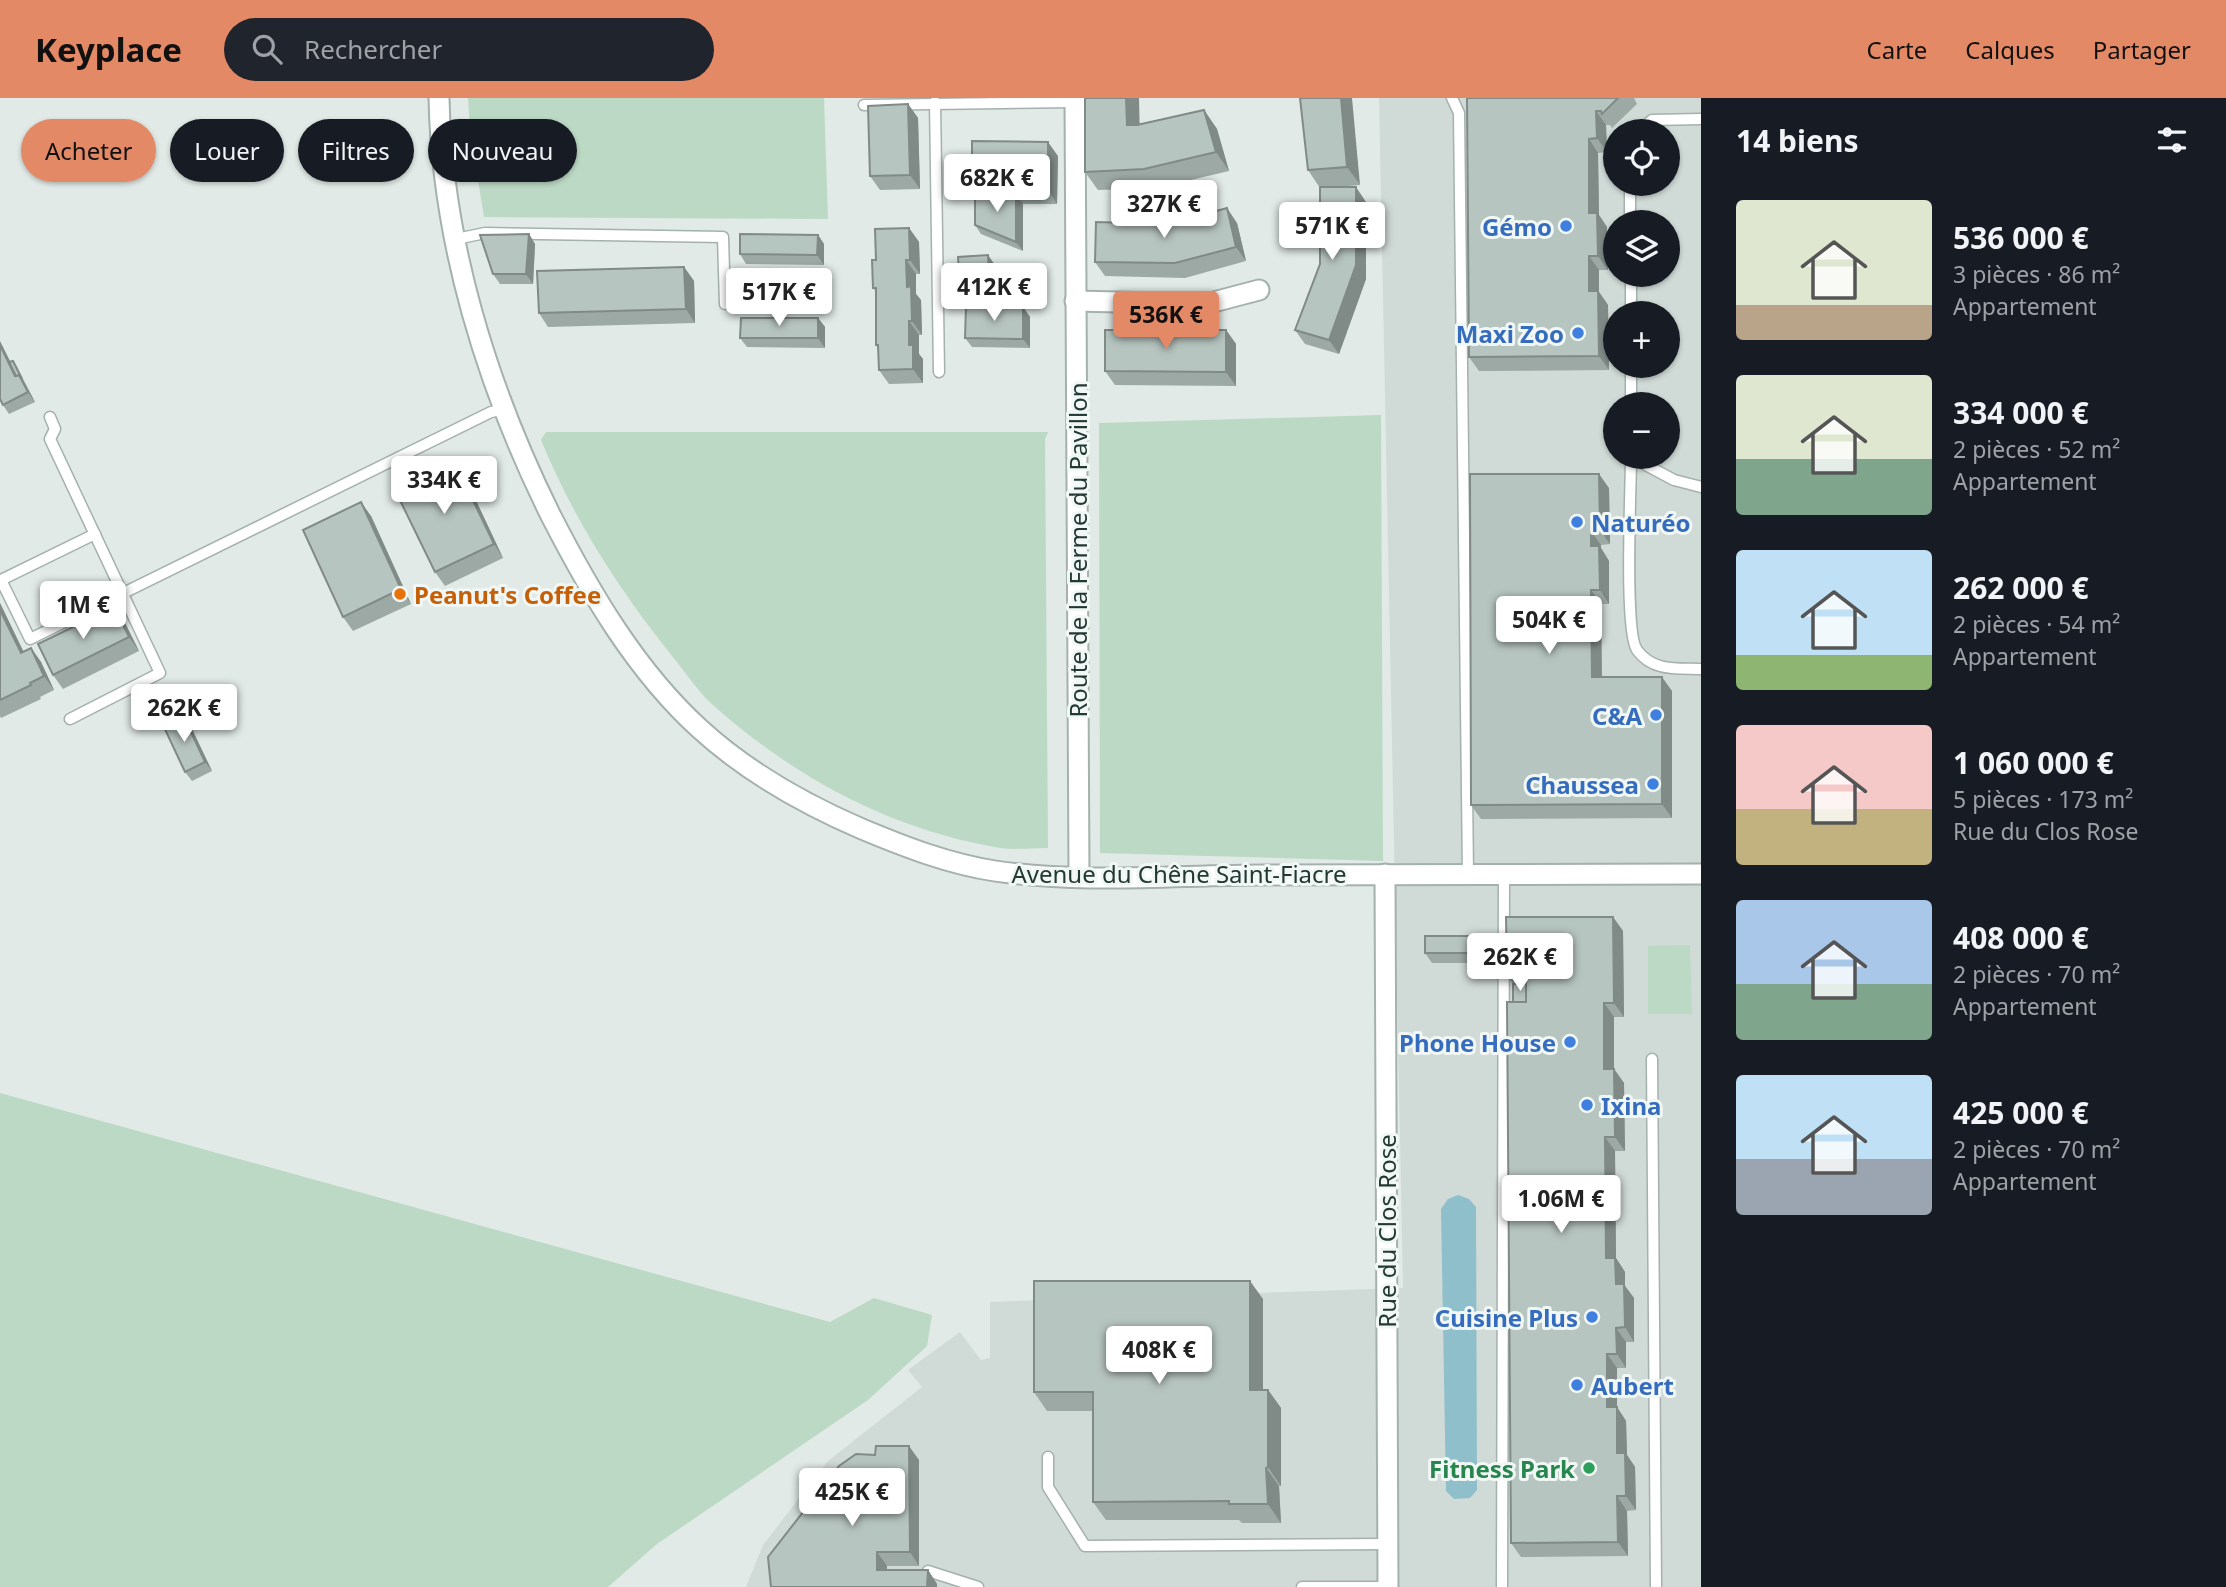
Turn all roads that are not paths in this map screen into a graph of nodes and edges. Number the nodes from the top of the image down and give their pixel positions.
1 (439, 98) edge
2 (1452, 98) edge
3 (1075, 100) edge
4 (935, 102) junction
5 (864, 104) dead end
6 (1680, 120) edge
7 (1701, 120) edge
8 (456, 239) junction
9 (1259, 290) dead end
10 (1075, 301) junction
11 (725, 304) dead end
12 (939, 372) dead end
13 (505, 410) junction
14 (50, 417) dead end
15 (1631, 469) edge
16 (1653, 469) edge
17 (1701, 487) edge
18 (95, 534) junction
19 (123, 594) junction
20 (1701, 669) edge
21 (70, 719) dead end
22 (1385, 874) junction
23 (1701, 874) edge
24 (1468, 875) junction
25 (1504, 875) junction
26 (1079, 877) junction
27 (1652, 1059) dead end
28 (1048, 1457) dead end
29 (1388, 1544) junction
30 (928, 1571) edge
31 (978, 1587) edge
32 (1302, 1587) edge
33 (1388, 1587) edge
34 (1502, 1587) edge
35 (1656, 1587) edge

1 - 8 street, Avenue du Chêne Saint-Fiacre
2 - 24 lane
3 - 4 lane
3 - 10 street, Route de la Ferme du Pavillon
4 - 5 lane
4 - 12 lane
6 - 7 lane
8 - 11 lane
8 - 13 street, Avenue du Chêne Saint-Fiacre
9 - 10 street
10 - 26 street, Route de la Ferme du Pavillon
13 - 19 lane
13 - 26 street, Avenue du Chêne Saint-Fiacre
14 - 18 lane
15 - 20 lane
16 - 17 lane
18 - 19 lane
18 - 19 lane
19 - 21 lane
22 - 24 street, Avenue du Chêne Saint-Fiacre
22 - 26 street, Avenue du Chêne Saint-Fiacre
22 - 29 street, Rue du Clos Rose
23 - 25 street, Avenue du Chêne Saint-Fiacre
24 - 25 street, Avenue du Chêne Saint-Fiacre
25 - 34 lane
27 - 35 lane
28 - 29 lane
29 - 33 street, Rue du Clos Rose
30 - 31 lane
32 - 33 lane

